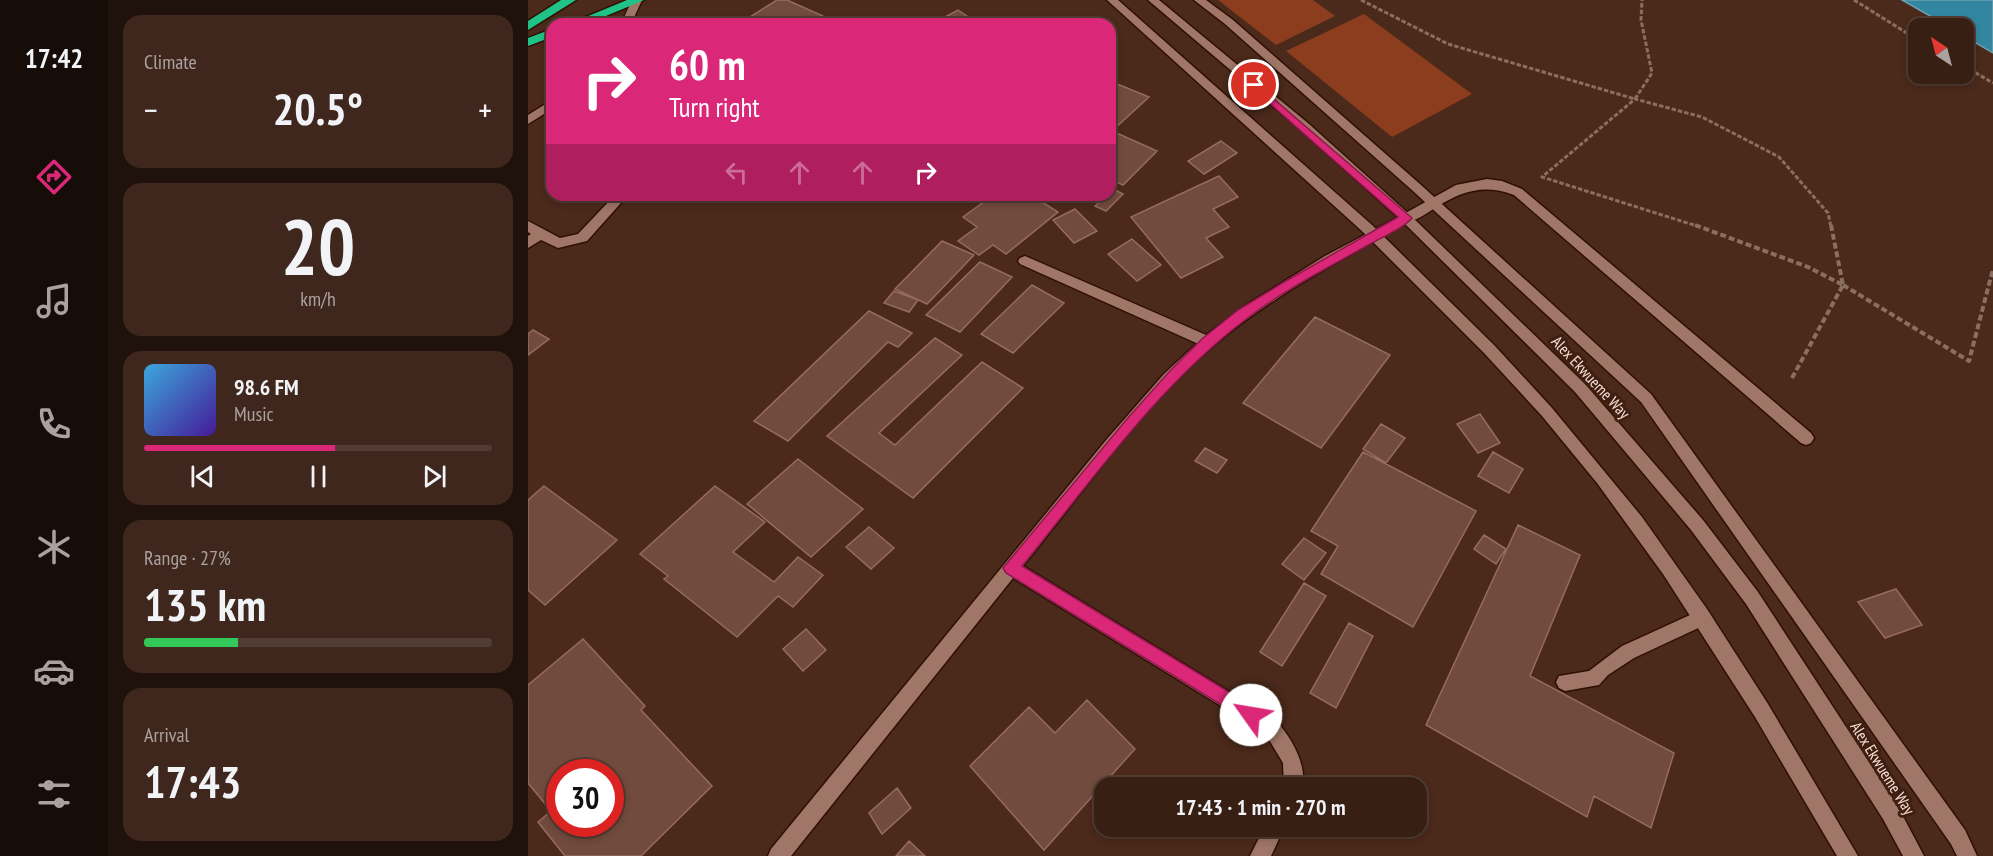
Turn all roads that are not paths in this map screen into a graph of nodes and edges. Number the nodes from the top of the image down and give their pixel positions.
1 (570, 0) edge
2 (638, 0) edge
3 (1112, 0) edge
4 (1153, 0) edge
5 (1200, 0) edge
6 (590, 18) edge
7 (629, 18) edge
8 (528, 26) edge
9 (546, 35) edge
10 (528, 42) edge
11 (546, 108) edge
12 (528, 120) edge
13 (616, 201) edge
14 (1433, 203) junction
15 (1406, 218) junction
16 (528, 226) edge
17 (541, 233) junction
18 (1376, 234) junction
19 (528, 243) edge
20 (1025, 261) dead end
21 (1208, 342) junction
22 (1806, 438) dead end
23 (1011, 568) junction
24 (1701, 618) junction
25 (1565, 682) dead end
26 (1296, 777) edge
27 (1270, 837) edge
28 (778, 856) edge
29 (1260, 856) edge
30 (1848, 856) edge
31 (1914, 856) edge
32 (1967, 856) edge

1 - 8 highway
2 - 6 highway
2 - 7 street
3 - 18 street
4 - 15 street, Alex Ekwueme Way
5 - 14 street
9 - 10 highway
11 - 12 street
13 - 17 street
14 - 15 street
14 - 22 street
14 - 32 street
15 - 18 street
15 - 31 street, Alex Ekwueme Way
16 - 17 street
17 - 19 street
18 - 21 street
18 - 24 street
20 - 21 street
21 - 23 street
23 - 26 street
23 - 28 street
24 - 25 street
24 - 30 street
27 - 29 street

